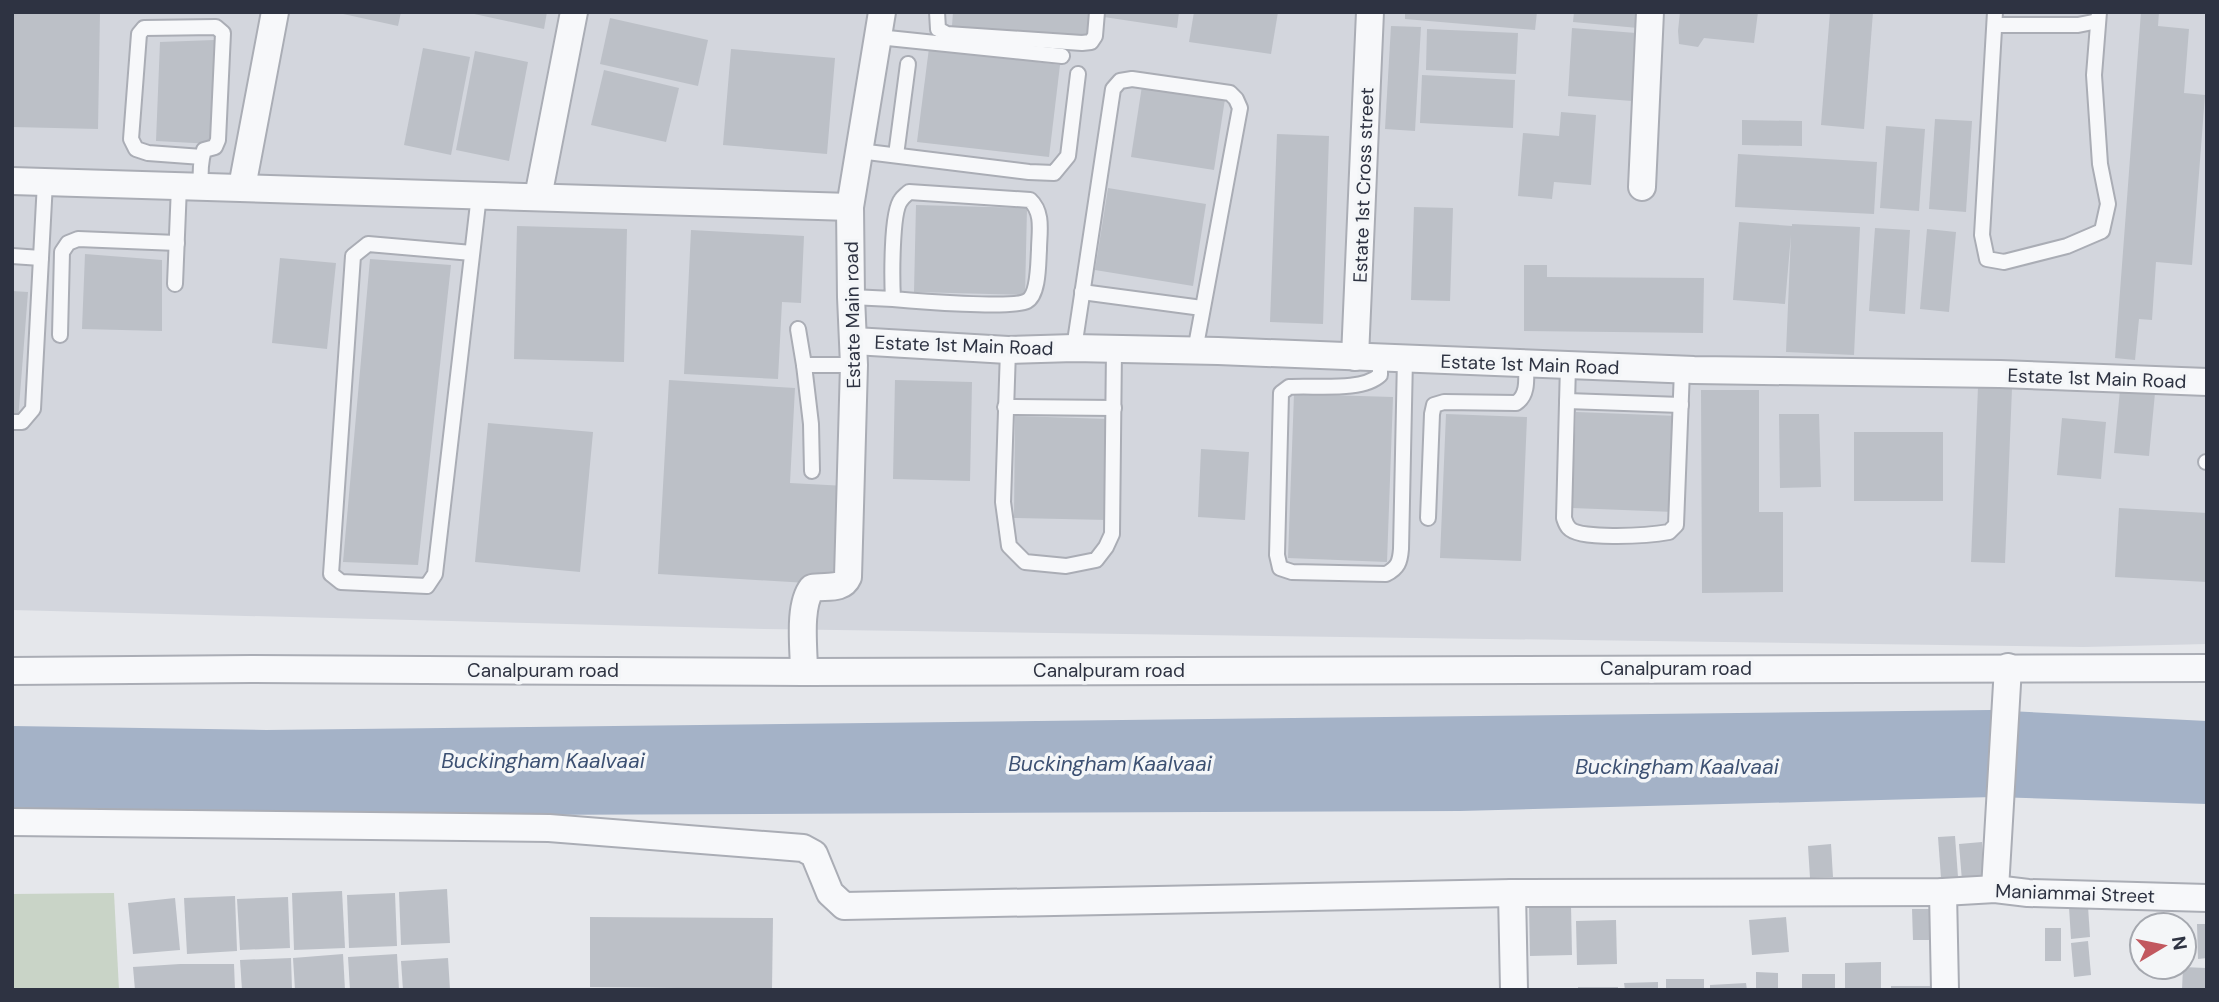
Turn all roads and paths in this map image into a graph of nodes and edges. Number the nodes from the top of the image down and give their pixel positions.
1 (275, 12) edge
2 (574, 12) edge
3 (937, 12) edge
4 (1097, 12) edge
5 (1370, 12) edge
6 (1650, 12) edge
7 (2098, 17) edge
8 (1995, 19) edge
9 (880, 25) edge
10 (1062, 56) dead end
11 (908, 64) dead end
12 (1078, 74) dead end
13 (859, 151) junction
14 (896, 155) junction
15 (202, 157) junction
16 (12, 181) edge
17 (45, 182) junction
18 (190, 186) junction
19 (243, 187) junction
20 (1642, 187) dead end
21 (478, 195) junction
22 (538, 197) junction
23 (850, 207) junction
24 (177, 243) junction
25 (472, 253) junction
26 (12, 257) edge
27 (41, 258) junction
28 (175, 284) dead end
29 (1082, 292) junction
30 (851, 297) junction
31 (893, 299) junction
32 (1202, 308) junction
33 (798, 329) dead end
34 (60, 335) dead end
35 (1074, 348) junction
36 (1114, 349) junction
37 (1008, 350) junction
38 (1195, 351) junction
39 (854, 353) junction
40 (1380, 357) junction
41 (1526, 363) junction
42 (804, 365) junction
43 (1568, 365) junction
44 (1682, 370) junction
45 (2207, 382) edge
46 (1567, 401) junction
47 (1681, 405) junction
48 (1005, 407) junction
49 (1114, 408) junction
50 (12, 422) edge
51 (812, 471) dead end
52 (1428, 518) dead end
53 (2008, 667) junction
54 (2207, 668) edge
55 (12, 671) edge
56 (804, 672) junction
57 (12, 822) edge
58 (1995, 889) junction
59 (1512, 892) junction
60 (1944, 892) junction
61 (2207, 898) edge
62 (1514, 990) edge
63 (1945, 990) edge

1 - 19 street
2 - 22 street
3 - 4 lane
5 - 40 street, Estate 1st Cross street
6 - 20 street
7 - 8 lane
7 - 8 lane
9 - 10 lane
9 - 13 street, Estate Main road
11 - 14 lane
12 - 14 lane
13 - 14 lane
13 - 23 street, Estate Main road
15 - 15 lane
15 - 18 lane
16 - 17 street
17 - 18 street
17 - 27 lane
18 - 19 street
18 - 24 lane
19 - 21 street
21 - 22 street
21 - 25 lane
22 - 23 street
23 - 30 street, Estate Main road
24 - 28 lane
24 - 34 lane
25 - 25 lane
26 - 27 lane
27 - 50 lane
29 - 32 lane
29 - 32 lane
29 - 35 lane
30 - 31 lane
30 - 39 street, Estate Main road
31 - 31 lane
32 - 38 lane
33 - 42 lane
35 - 36 street, Estate 1st Main Road
35 - 37 street, Estate 1st Main Road
36 - 38 street, Estate 1st Main Road
36 - 49 lane
37 - 39 street, Estate 1st Main Road
37 - 48 lane
38 - 40 street, Estate 1st Main Road
39 - 42 lane
39 - 56 street, Estate Main road
40 - 40 lane
40 - 41 street, Estate 1st Main Road
41 - 43 street, Estate 1st Main Road
41 - 52 lane
42 - 51 lane
43 - 44 street, Estate 1st Main Road
43 - 46 lane
44 - 45 street, Estate 1st Main Road
44 - 47 lane
46 - 47 lane
46 - 47 lane
48 - 49 lane
48 - 49 lane
53 - 54 street, Canalpuram road
53 - 56 street, Canalpuram road
53 - 58 street
55 - 56 street, Canalpuram road
57 - 59 street
58 - 60 street, Maniammai Street
58 - 61 street, Maniammai Street
59 - 60 street
59 - 62 street
60 - 63 street

